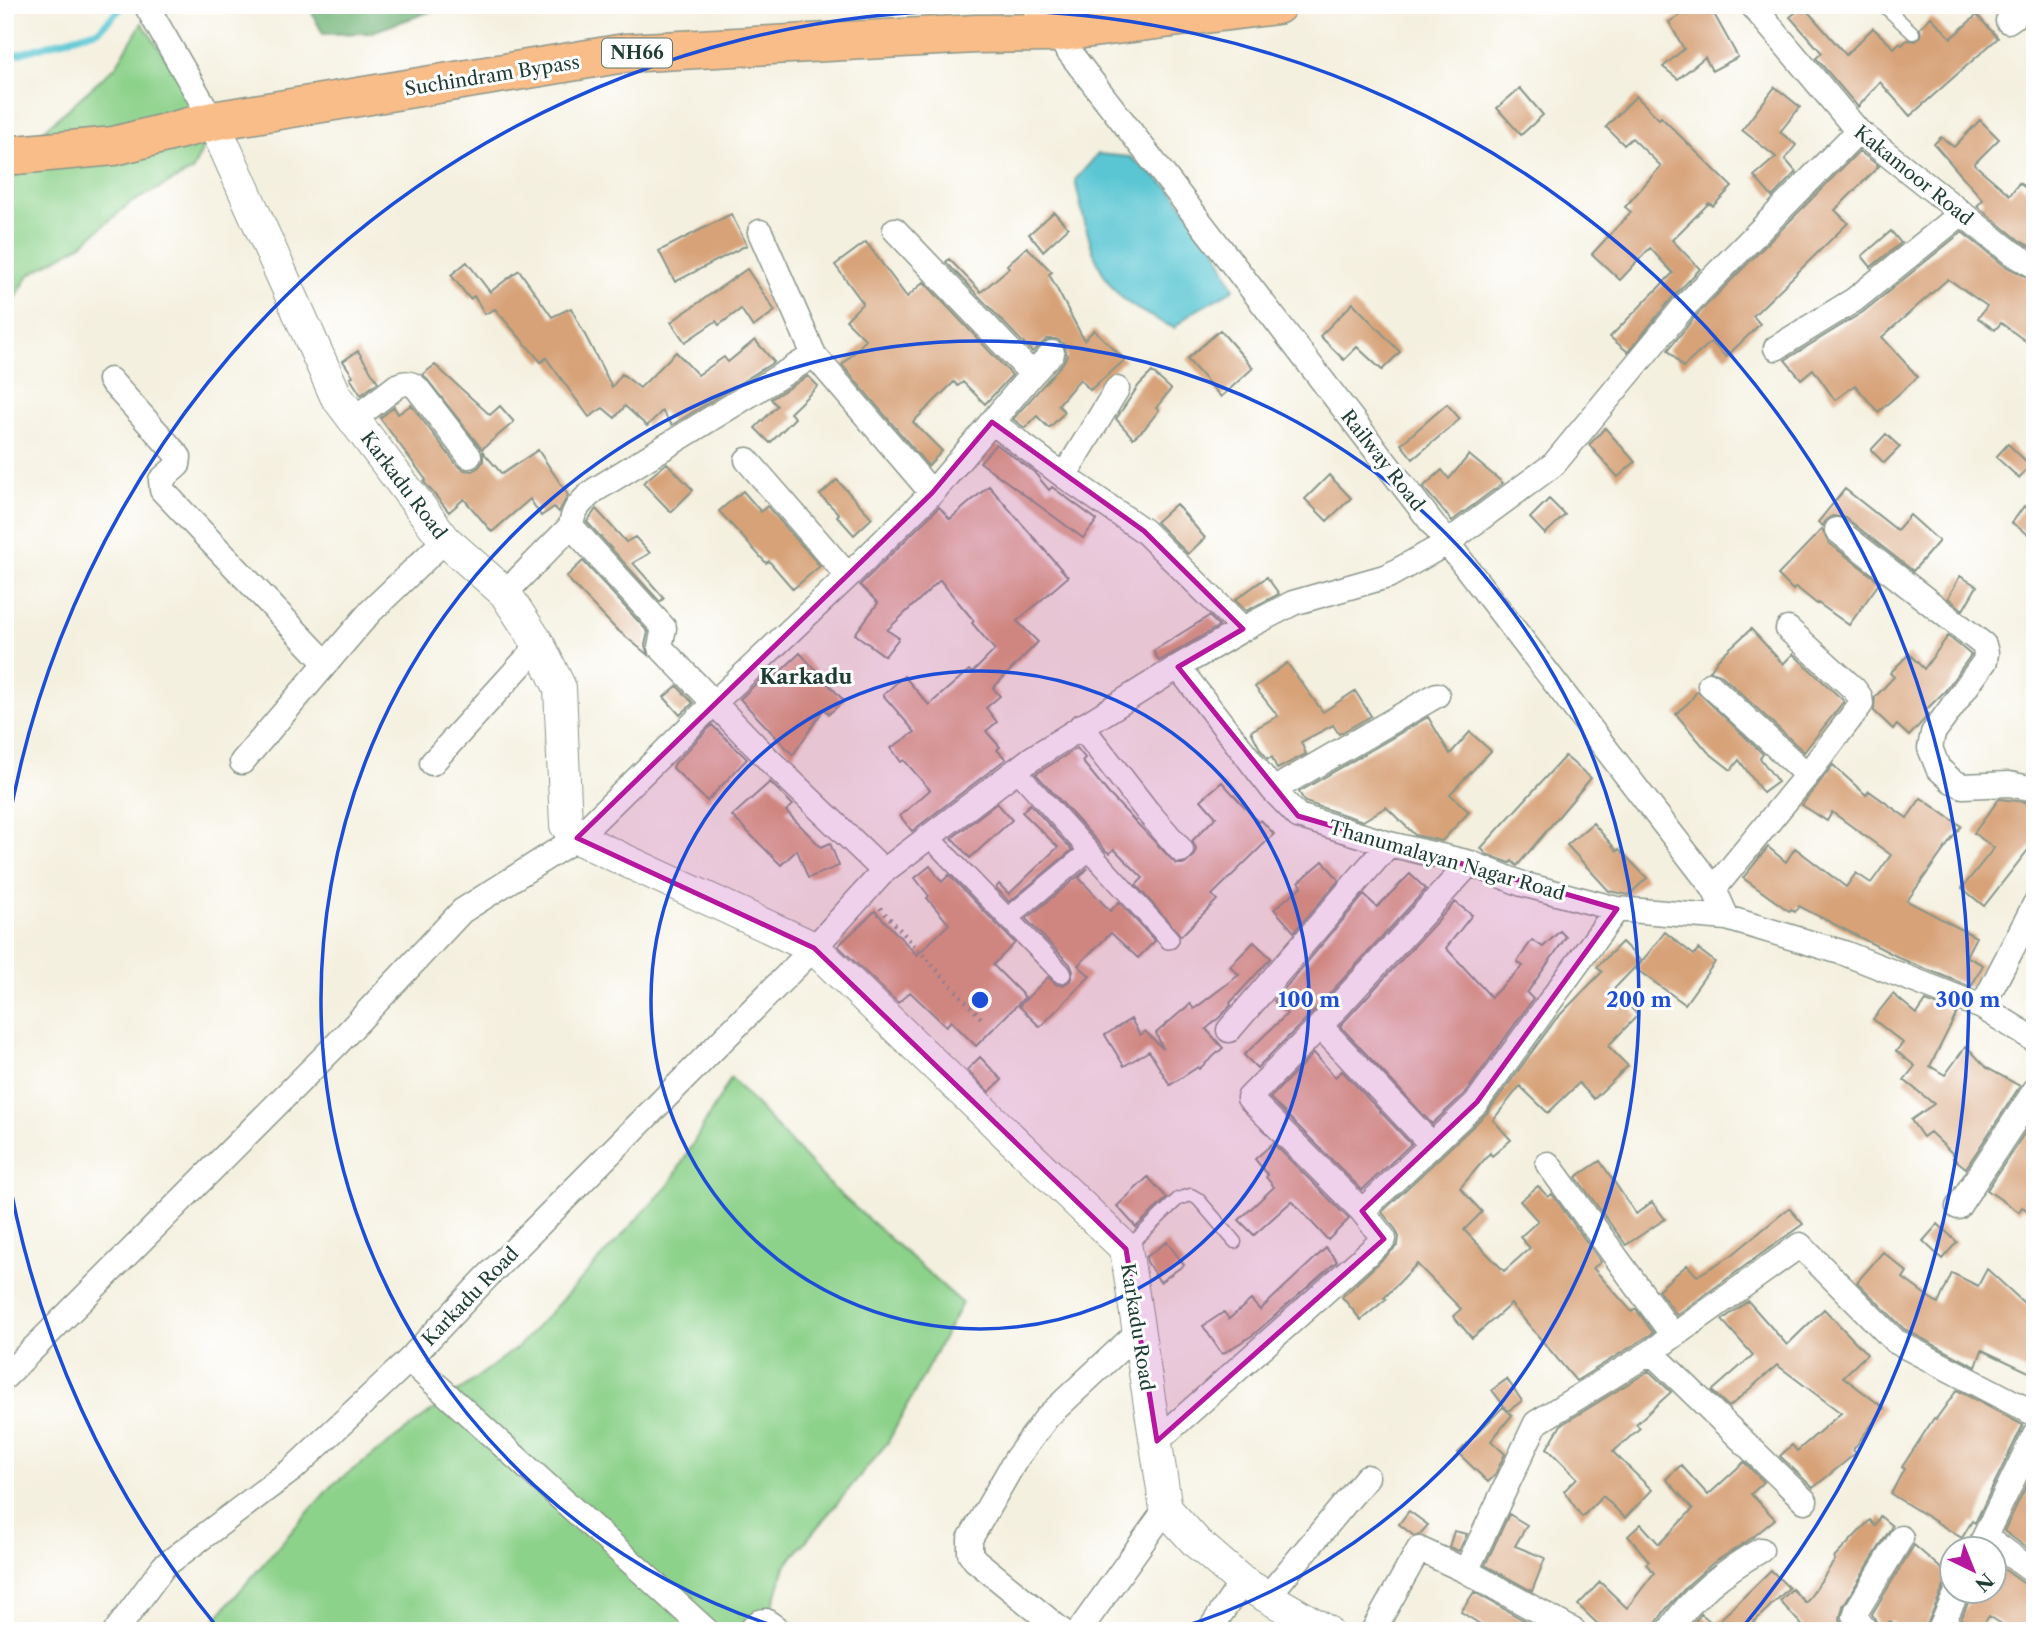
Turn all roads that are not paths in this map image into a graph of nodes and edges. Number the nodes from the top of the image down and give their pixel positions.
1 (146, 5) edge
2 (1276, 5) edge
3 (1752, 5) edge
4 (1883, 5) edge
5 (2031, 5) edge
6 (1042, 19) edge
7 (2008, 21) dead end
8 (1913, 33) dead end
9 (213, 121) junction
10 (1858, 131) junction
11 (5, 156) edge
12 (1962, 213) junction
13 (895, 230) dead end
14 (760, 232) dead end
15 (2035, 266) edge
16 (1776, 348) dead end
17 (1052, 353) dead end
18 (814, 355) junction
19 (1032, 374) junction
20 (110, 380) dead end
21 (1117, 389) dead end
22 (354, 419) junction
23 (992, 422) junction
24 (469, 456) dead end
25 (747, 460) dead end
26 (1064, 476) junction
27 (932, 493) junction
28 (571, 526) junction
29 (1837, 530) dead end
30 (445, 540) junction
31 (1447, 543) junction
32 (848, 576) junction
33 (505, 593) junction
34 (1243, 629) junction
35 (1788, 629) dead end
36 (539, 645) junction
37 (326, 663) junction
38 (1178, 667) junction
39 (1710, 685) dead end
40 (1437, 695) dead end
41 (715, 702) junction
42 (1081, 726) junction
43 (242, 762) dead end
44 (432, 763) dead end
45 (1016, 770) junction
46 (1807, 775) junction
47 (2035, 789) edge
48 (1273, 790) junction
49 (929, 837) junction
50 (577, 838) junction
51 (1389, 844) junction
52 (1181, 850) dead end
53 (1089, 851) junction
54 (1470, 863) junction
55 (884, 871) junction
56 (1714, 889) junction
57 (2035, 904) edge
58 (1617, 909) junction
59 (1008, 918) junction
60 (1727, 918) junction
61 (1169, 939) dead end
62 (814, 947) junction
63 (1061, 973) dead end
64 (1982, 1007) junction
65 (1320, 1026) junction
66 (1229, 1030) dead end
67 (2035, 1040) edge
68 (2035, 1090) edge
69 (1432, 1145) junction
70 (1548, 1164) dead end
71 (1958, 1208) dead end
72 (1362, 1211) junction
73 (1236, 1242) dead end
74 (1126, 1249) junction
75 (1139, 1331) junction
76 (1672, 1334) junction
77 (1651, 1352) junction
78 (409, 1360) junction
79 (5, 1377) edge
80 (2035, 1414) edge
81 (2035, 1434) edge
82 (1157, 1441) junction
83 (1367, 1477) dead end
84 (1805, 1501) dead end
85 (1166, 1509) junction
86 (1986, 1534) edge
87 (1901, 1538) dead end
88 (1761, 1550) dead end
89 (2008, 1557) edge
90 (1466, 1570) junction
91 (2035, 1573) edge
92 (1254, 1590) junction
93 (1952, 1604) edge
94 (116, 1631) edge
95 (707, 1631) edge
96 (750, 1631) edge
97 (780, 1631) edge
98 (1062, 1631) edge
99 (1079, 1631) edge
100 (1209, 1631) edge
101 (1326, 1631) edge
102 (1373, 1631) edge
103 (1574, 1631) edge
104 (1669, 1631) edge
105 (1867, 1631) edge
106 (1939, 1631) edge

1 - 9 street, Karkadu Road
2 - 6 highway, Suchindram Bypass / NH66
3 - 10 street, Kakamoor Road
4 - 8 lane
5 - 7 street
6 - 9 highway, Suchindram Bypass / NH66
6 - 31 street, Railway Road
9 - 11 highway, Suchindram Bypass / NH66
9 - 22 street, Karkadu Road
10 - 12 street, Kakamoor Road
10 - 31 street
12 - 15 street, Kakamoor Road
12 - 16 street
13 - 19 street
14 - 18 street
17 - 19 street
18 - 27 street
18 - 28 street
19 - 23 street
20 - 37 street
21 - 26 street
22 - 24 street
22 - 30 street, Karkadu Road
23 - 26 street
23 - 27 street
25 - 32 street
26 - 34 street
27 - 32 street
28 - 33 street
28 - 41 street
29 - 47 street
30 - 33 street, Karkadu Road
30 - 37 street
31 - 34 street
31 - 56 street, Railway Road
32 - 41 street
33 - 36 street, Karkadu Road
34 - 38 street
35 - 46 street
36 - 44 street
36 - 50 street, Karkadu Road
37 - 43 street
38 - 42 street
38 - 48 street, Thanumalayan Nagar Road
39 - 46 street
40 - 48 street
41 - 50 street
41 - 55 street
42 - 45 street
42 - 52 street
45 - 49 street
45 - 53 street
46 - 56 street
48 - 51 street, Thanumalayan Nagar Road
49 - 55 street
49 - 59 street
50 - 62 street, Karkadu Road
50 - 79 street
51 - 54 street, Thanumalayan Nagar Road
51 - 66 street
53 - 59 street
53 - 61 street
54 - 58 street, Thanumalayan Nagar Road
54 - 65 street
55 - 62 street
56 - 60 street, Railway Road
57 - 64 street
58 - 60 street, Thanumalayan Nagar Road
58 - 69 street
59 - 63 street
60 - 64 street, Thanumalayan Nagar Road
62 - 74 street, Karkadu Road
62 - 78 street, Karkadu Road
64 - 67 street, Thanumalayan Nagar Road
65 - 69 street
65 - 72 street
68 - 71 street
69 - 72 street
70 - 76 street
72 - 82 street
73 - 74 lane
74 - 75 street, Karkadu Road
75 - 82 street, Karkadu Road
75 - 98 street
76 - 77 street
76 - 80 street
77 - 84 street
77 - 90 street
78 - 94 street, Karkadu Road
78 - 95 street
81 - 86 street
82 - 85 street, Karkadu Road
83 - 92 street
85 - 92 street
85 - 99 street
87 - 105 street
88 - 104 street
89 - 91 street
90 - 102 street
90 - 103 street
92 - 100 street
92 - 101 street
93 - 106 street
96 - 97 street

